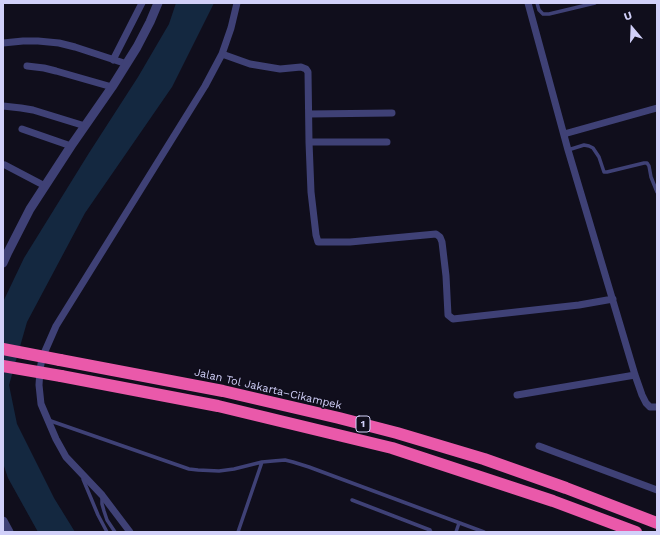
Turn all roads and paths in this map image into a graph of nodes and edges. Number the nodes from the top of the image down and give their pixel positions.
1 (142, 3) edge
2 (158, 3) edge
3 (237, 3) edge
4 (528, 3) edge
5 (536, 3) edge
6 (595, 3) edge
7 (3, 43) edge
8 (222, 54) junction
9 (113, 60) junction
10 (127, 64) junction
11 (27, 66) dead end
12 (112, 87) junction
13 (3, 106) edge
14 (657, 108) edge
15 (392, 113) dead end
16 (309, 114) junction
17 (85, 126) junction
18 (22, 129) dead end
19 (564, 134) junction
20 (309, 142) junction
21 (387, 142) dead end
22 (71, 146) junction
23 (568, 150) junction
24 (5, 165) dead end
25 (45, 186) junction
26 (657, 192) edge
27 (5, 251) edge
28 (3, 263) edge
29 (612, 299) junction
30 (3, 349) edge
31 (3, 366) edge
32 (635, 375) junction
33 (517, 395) dead end
34 (657, 406) edge
35 (47, 420) junction
36 (539, 446) dead end
37 (262, 462) junction
38 (81, 472) junction
39 (657, 490) edge
40 (102, 495) junction
41 (352, 500) dead end
42 (3, 521) edge
43 (459, 523) junction
44 (657, 523) edge
45 (9, 532) edge
46 (107, 532) edge
47 (115, 532) edge
48 (130, 532) edge
49 (238, 532) edge
50 (431, 532) edge
51 (456, 532) edge
52 (484, 532) edge
53 (636, 532) edge

1 - 9 street
2 - 10 street
3 - 8 street
4 - 19 street
5 - 6 lane
7 - 9 street
8 - 16 street
8 - 35 street
9 - 10 street
10 - 12 street
11 - 12 street
12 - 17 street
13 - 17 street
14 - 19 street
15 - 16 street
16 - 20 street
17 - 22 street
18 - 22 street
19 - 23 street
20 - 21 street
20 - 29 street
22 - 25 street
23 - 26 lane
23 - 29 street
24 - 25 street
25 - 27 street
27 - 28 street
29 - 32 street
30 - 44 highway, Jalan Tol Jakarta–Cikampek / 1, bridge
31 - 53 highway, 1, bridge
32 - 33 street
32 - 34 street
35 - 37 lane
35 - 38 street
36 - 39 street
37 - 43 lane
37 - 49 lane
38 - 40 street
38 - 46 lane
40 - 47 lane
40 - 48 street
41 - 50 lane
42 - 45 street
43 - 51 lane
43 - 52 lane

